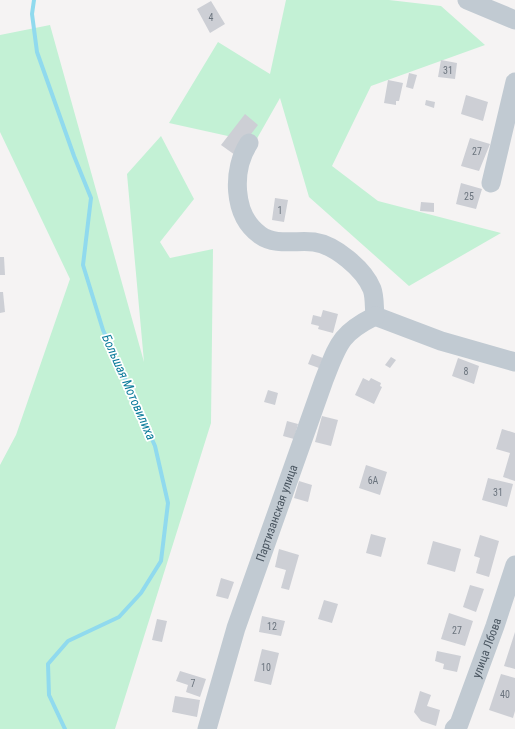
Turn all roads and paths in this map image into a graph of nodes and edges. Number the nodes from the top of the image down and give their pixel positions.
1 (467, 0) edge
2 (515, 20) edge
3 (515, 82) edge
4 (249, 143) dead end
5 (491, 183) dead end
6 (375, 316) junction
7 (515, 362) edge
8 (515, 565) edge
9 (207, 729) edge
10 (454, 729) edge

1 - 2 street
3 - 5 street
4 - 6 street
6 - 7 street
6 - 9 street, Партизанская улица
8 - 10 street, улица Лбова

